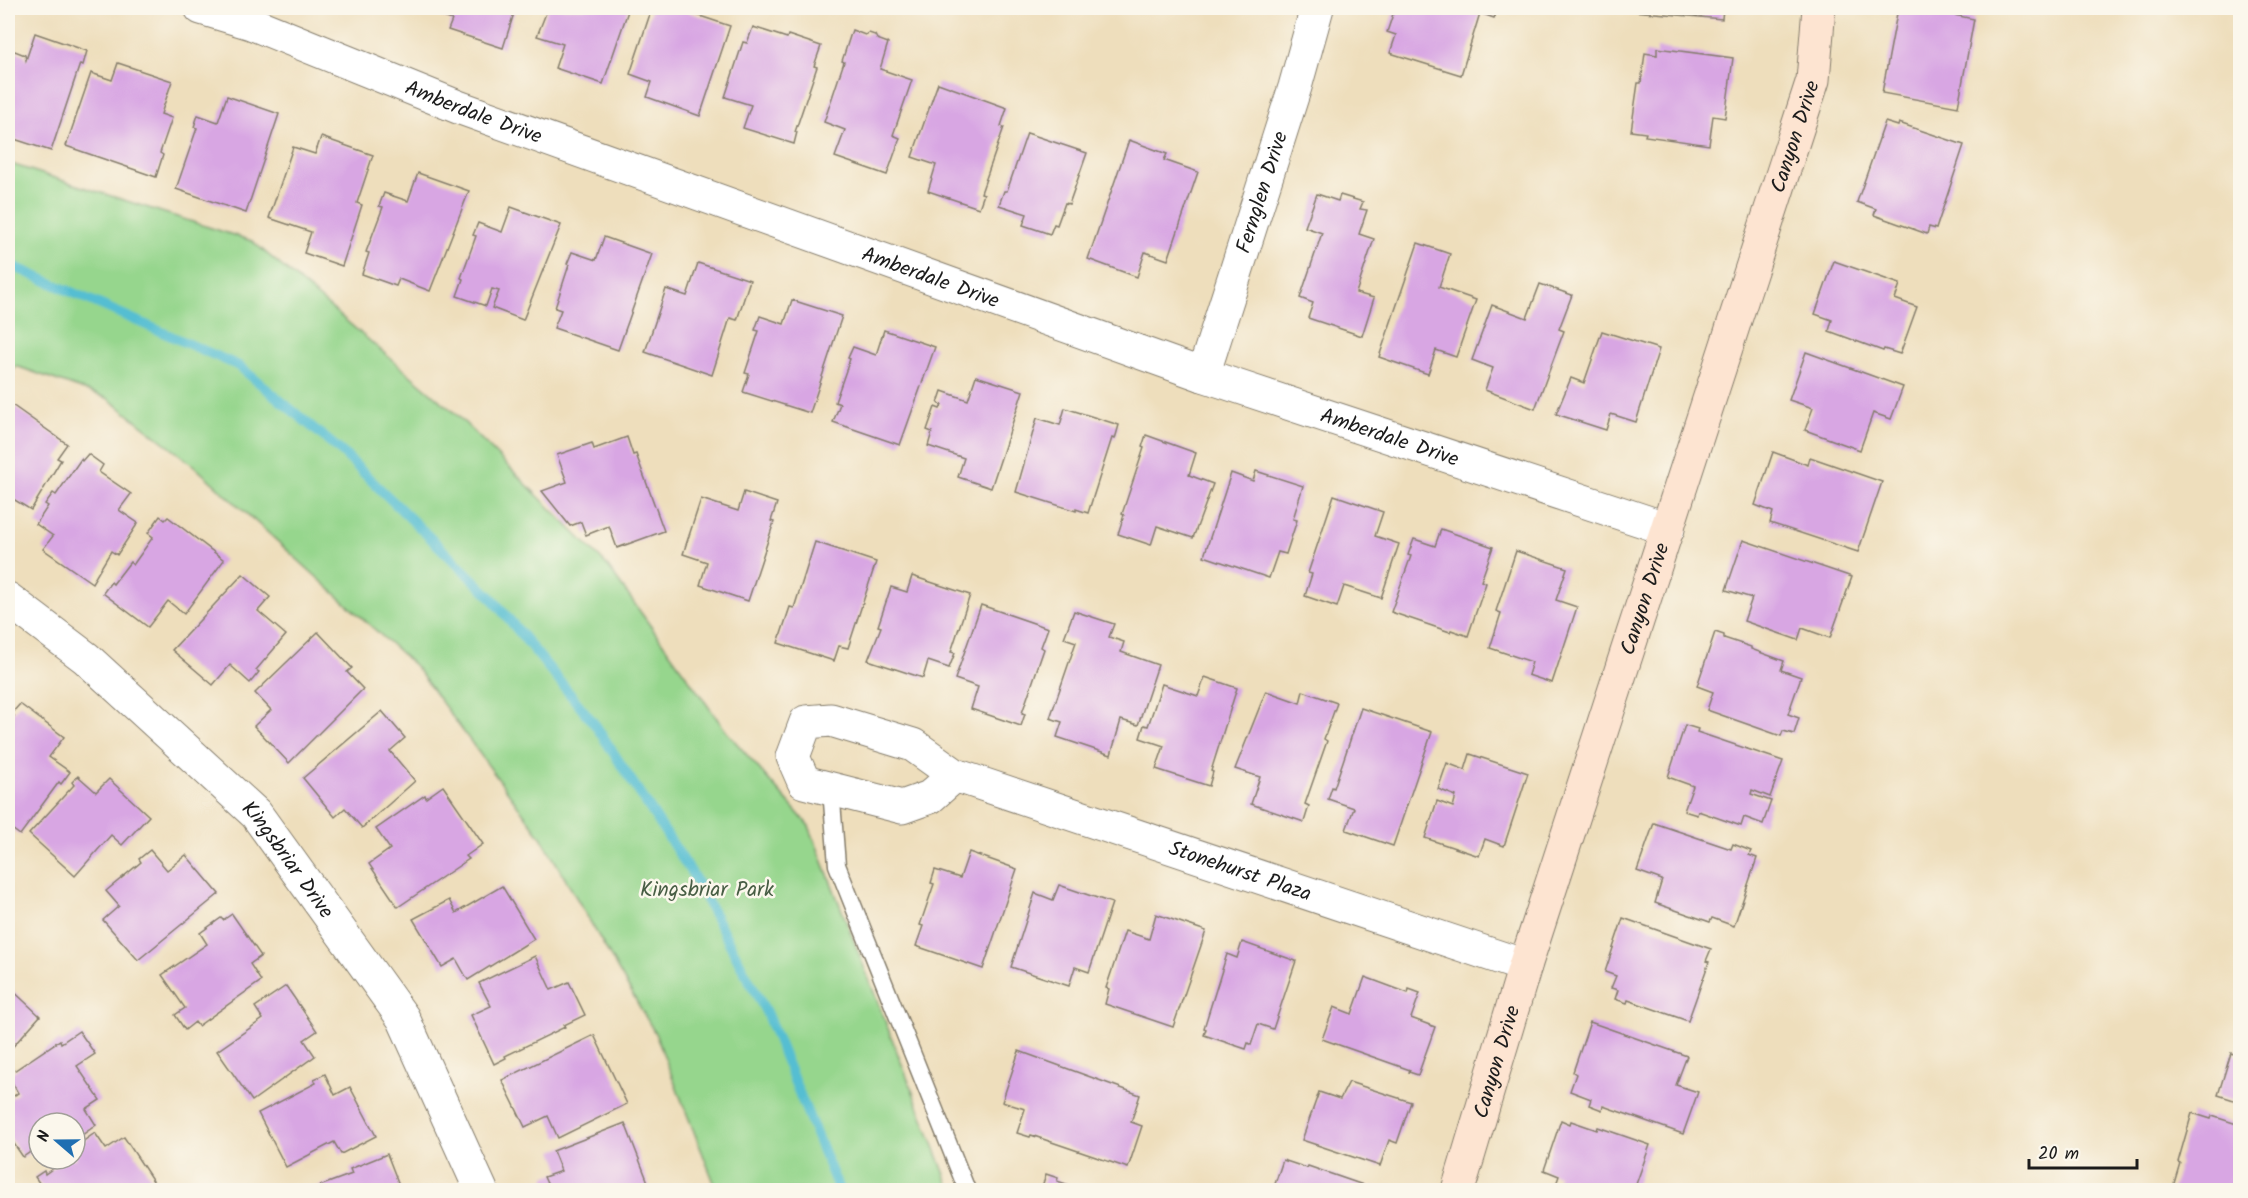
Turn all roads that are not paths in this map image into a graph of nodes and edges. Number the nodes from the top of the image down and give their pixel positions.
1 (201, 8) edge
2 (1317, 8) edge
3 (1819, 8) edge
4 (1203, 375) junction
5 (1668, 529) junction
6 (8, 599) edge
7 (955, 775) junction
8 (831, 789) junction
9 (1525, 966) junction
10 (481, 1191) edge
11 (967, 1191) edge
12 (1458, 1191) edge

1 - 4 street, Amberdale Drive
2 - 4 street, Fernglen Drive
3 - 5 street, Canyon Drive
4 - 5 street, Amberdale Drive
5 - 9 street, Canyon Drive
6 - 10 street, Kingsbriar Drive
7 - 8 street, Stonehurst Plaza
7 - 8 street, Stonehurst Plaza
7 - 9 street, Stonehurst Plaza
8 - 11 lane
9 - 12 street, Canyon Drive

